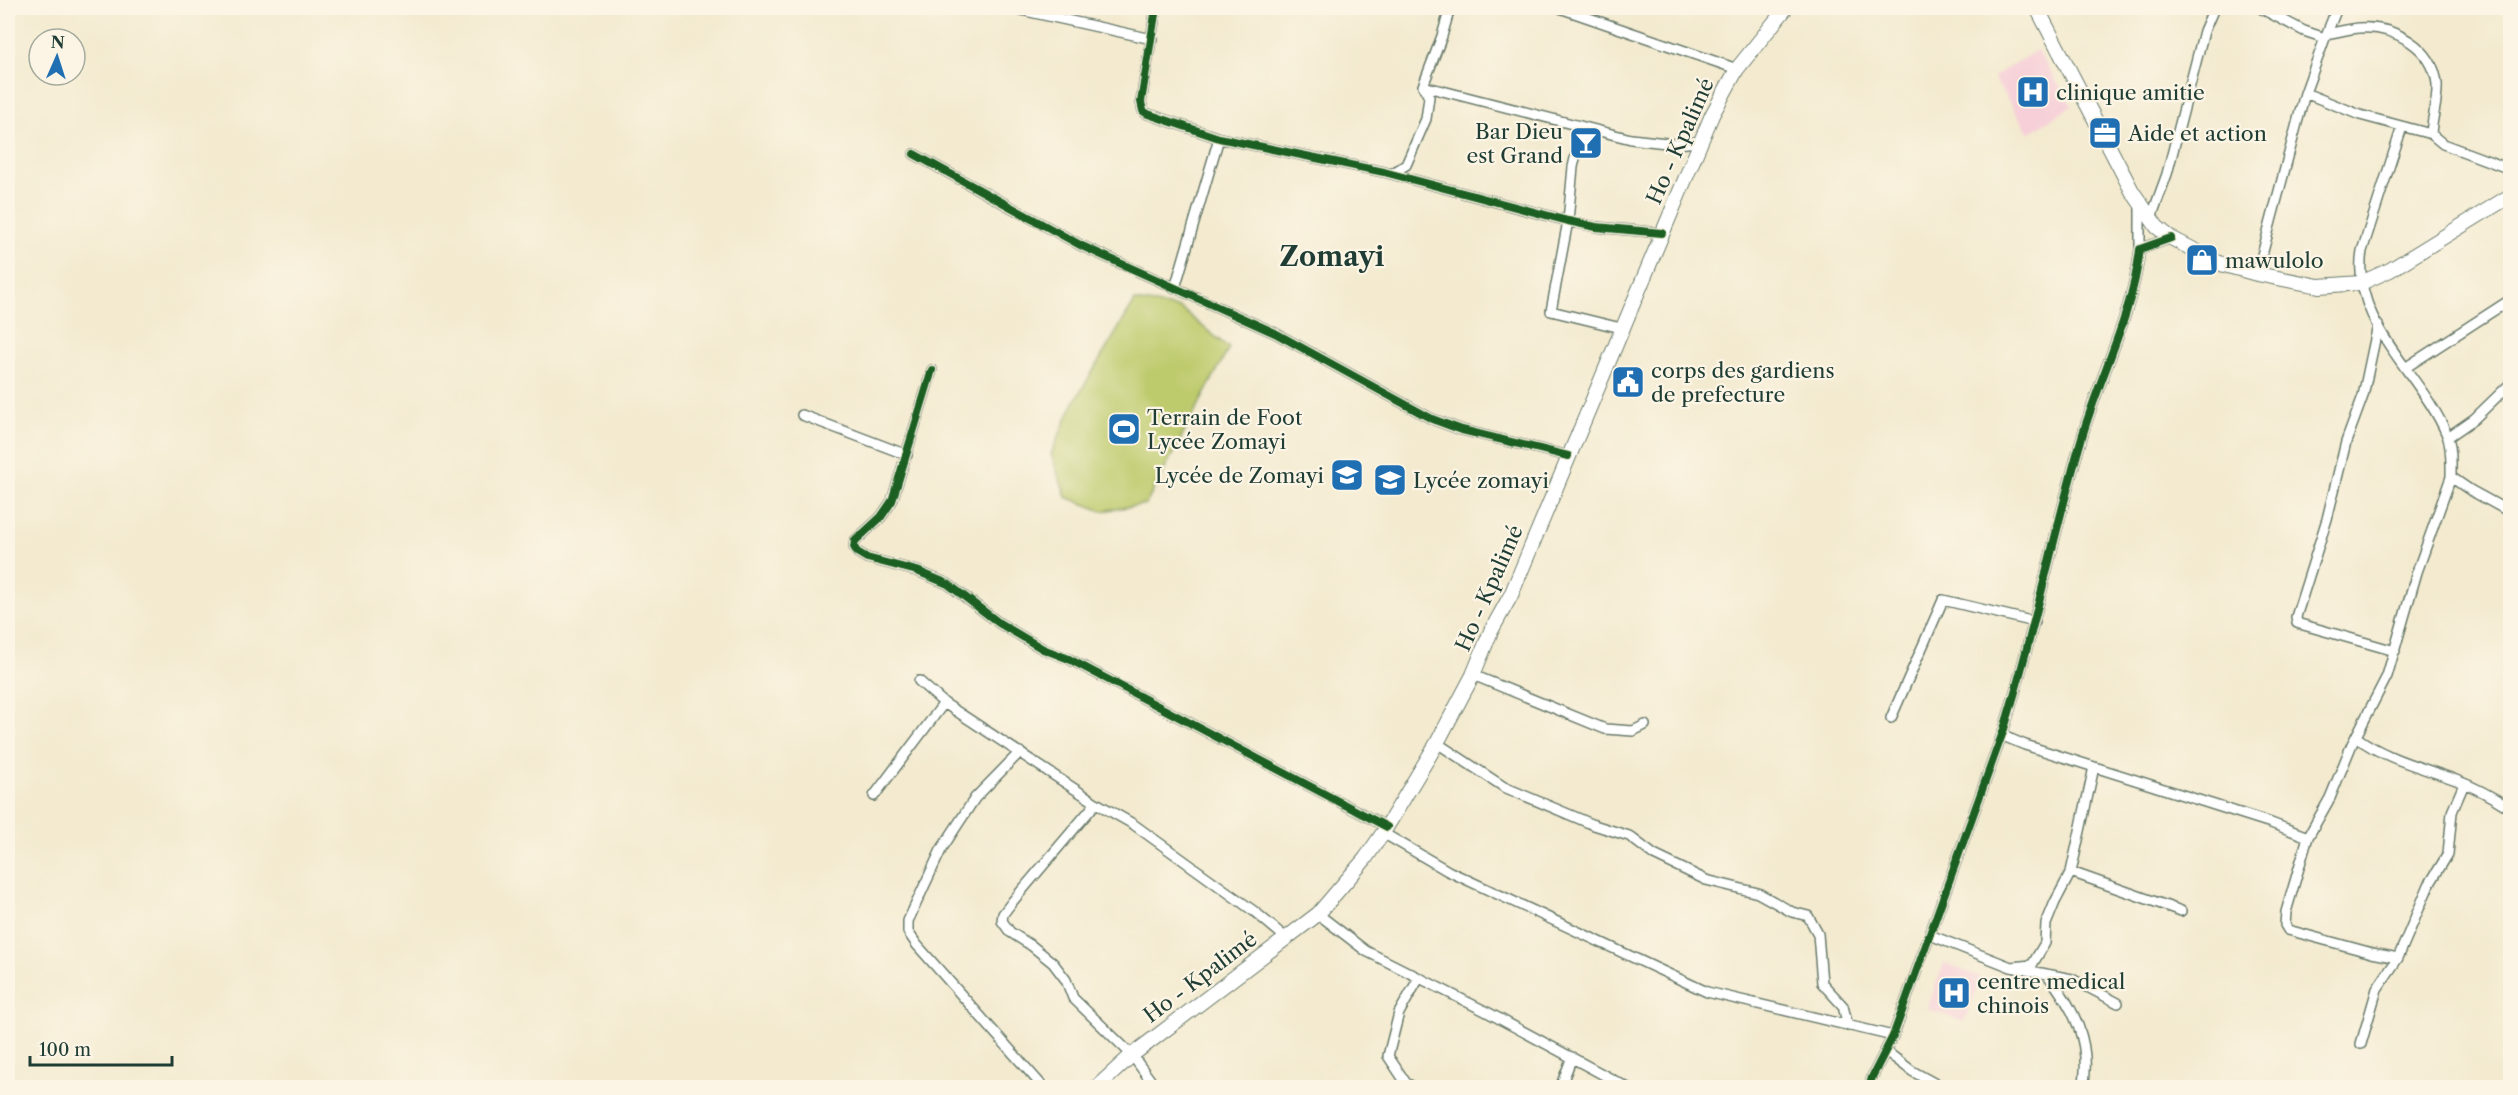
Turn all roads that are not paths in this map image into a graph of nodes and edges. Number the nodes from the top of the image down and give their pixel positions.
1 (1012, 8) edge
2 (1156, 8) edge
3 (1450, 8) edge
4 (1560, 8) edge
5 (1786, 8) edge
6 (2037, 8) edge
7 (2214, 8) edge
8 (2260, 8) edge
9 (2337, 8) edge
10 (2326, 36) junction
11 (1152, 39) junction
12 (1737, 69) junction
13 (1423, 86) junction
14 (2305, 93) junction
15 (2402, 127) junction
16 (1582, 128) junction
17 (2431, 134) junction
18 (1219, 138) junction
19 (1699, 142) junction
20 (914, 154) dead end
21 (2511, 169) edge
22 (1390, 174) junction
23 (2511, 196) edge
24 (2140, 202) junction
25 (2151, 218) junction
26 (1568, 221) junction
27 (1662, 233) junction
28 (2171, 238) junction
29 (2140, 249) junction
30 (2257, 274) junction
31 (2361, 283) junction
32 (1175, 288) junction
33 (2511, 300) edge
34 (2378, 325) junction
35 (1621, 328) junction
36 (2405, 368) junction
37 (932, 370) dead end
38 (2511, 384) edge
39 (802, 415) dead end
40 (2448, 437) junction
41 (907, 455) junction
42 (1569, 456) junction
43 (2451, 477) junction
44 (2511, 512) edge
45 (2511, 614) edge
46 (2035, 622) junction
47 (2511, 631) edge
48 (2395, 651) junction
49 (1473, 675) junction
50 (919, 681) dead end
51 (944, 703) junction
52 (1891, 718) dead end
53 (1645, 725) dead end
54 (2003, 732) junction
55 (2356, 737) junction
56 (1437, 743) junction
57 (1020, 752) junction
58 (2094, 767) junction
59 (2464, 784) junction
60 (874, 796) dead end
61 (1096, 803) junction
62 (2511, 808) edge
63 (1385, 830) junction
64 (2308, 837) junction
65 (2072, 872) junction
66 (2181, 911) dead end
67 (1318, 914) junction
68 (1930, 935) junction
69 (1286, 938) junction
70 (2397, 958) junction
71 (2011, 967) junction
72 (2047, 974) junction
73 (1419, 978) junction
74 (2118, 1003) dead end
75 (1848, 1026) junction
76 (1893, 1036) junction
77 (2361, 1044) dead end
78 (1887, 1052) junction
79 (1132, 1055) junction
80 (1572, 1057) junction
81 (1044, 1088) edge
82 (1096, 1088) edge
83 (1156, 1088) edge
84 (1415, 1088) edge
85 (1560, 1088) edge
86 (1628, 1088) edge
87 (1869, 1088) edge
88 (1943, 1088) edge
89 (2083, 1088) edge

1 - 11 street
2 - 11 street
3 - 13 street
4 - 12 street
5 - 12 main road, Ho - Kpalimé
6 - 24 main road
7 - 25 street
8 - 10 street
9 - 10 street
10 - 14 street
10 - 17 street
11 - 18 street
12 - 19 main road, Ho - Kpalimé
13 - 16 street
13 - 22 street
14 - 15 street
14 - 30 street
15 - 17 street
15 - 31 street
16 - 19 street
16 - 26 street
17 - 21 street
18 - 22 street
18 - 32 street
19 - 27 main road, Ho - Kpalimé
20 - 32 street
22 - 26 street
23 - 31 main road
24 - 25 main road
24 - 29 street
25 - 28 main road
26 - 27 street
26 - 35 street
27 - 35 main road, Ho - Kpalimé
28 - 29 street
28 - 30 main road
29 - 46 street
30 - 31 main road
31 - 34 street
32 - 42 street
33 - 36 street
34 - 36 street
34 - 48 street
35 - 42 main road, Ho - Kpalimé
36 - 40 street
37 - 41 street
38 - 40 street
39 - 41 street
40 - 43 street
41 - 63 street
42 - 49 main road, Ho - Kpalimé
43 - 44 street
43 - 48 street
45 - 47 street
46 - 52 street
46 - 54 street
48 - 55 street
49 - 53 street
49 - 56 main road, Ho - Kpalimé
50 - 51 street
51 - 57 street
51 - 60 street
54 - 58 street
54 - 68 street
55 - 59 street
55 - 64 street
56 - 63 main road, Ho - Kpalimé
56 - 75 street
57 - 61 street
57 - 81 street
58 - 64 street
58 - 65 street
59 - 62 street
59 - 70 street
61 - 69 street
61 - 79 street
63 - 67 main road, Ho - Kpalimé
63 - 75 street
64 - 70 street
65 - 66 street
65 - 71 street
67 - 69 main road, Ho - Kpalimé
67 - 73 street
68 - 71 street
68 - 76 street
69 - 79 main road, Ho - Kpalimé
70 - 77 street
71 - 72 street
72 - 74 street
72 - 89 street
73 - 80 street
73 - 84 street
75 - 76 street
76 - 78 street
78 - 87 street
78 - 88 street
79 - 82 main road, Ho - Kpalimé
79 - 83 street
80 - 85 street
80 - 86 street

